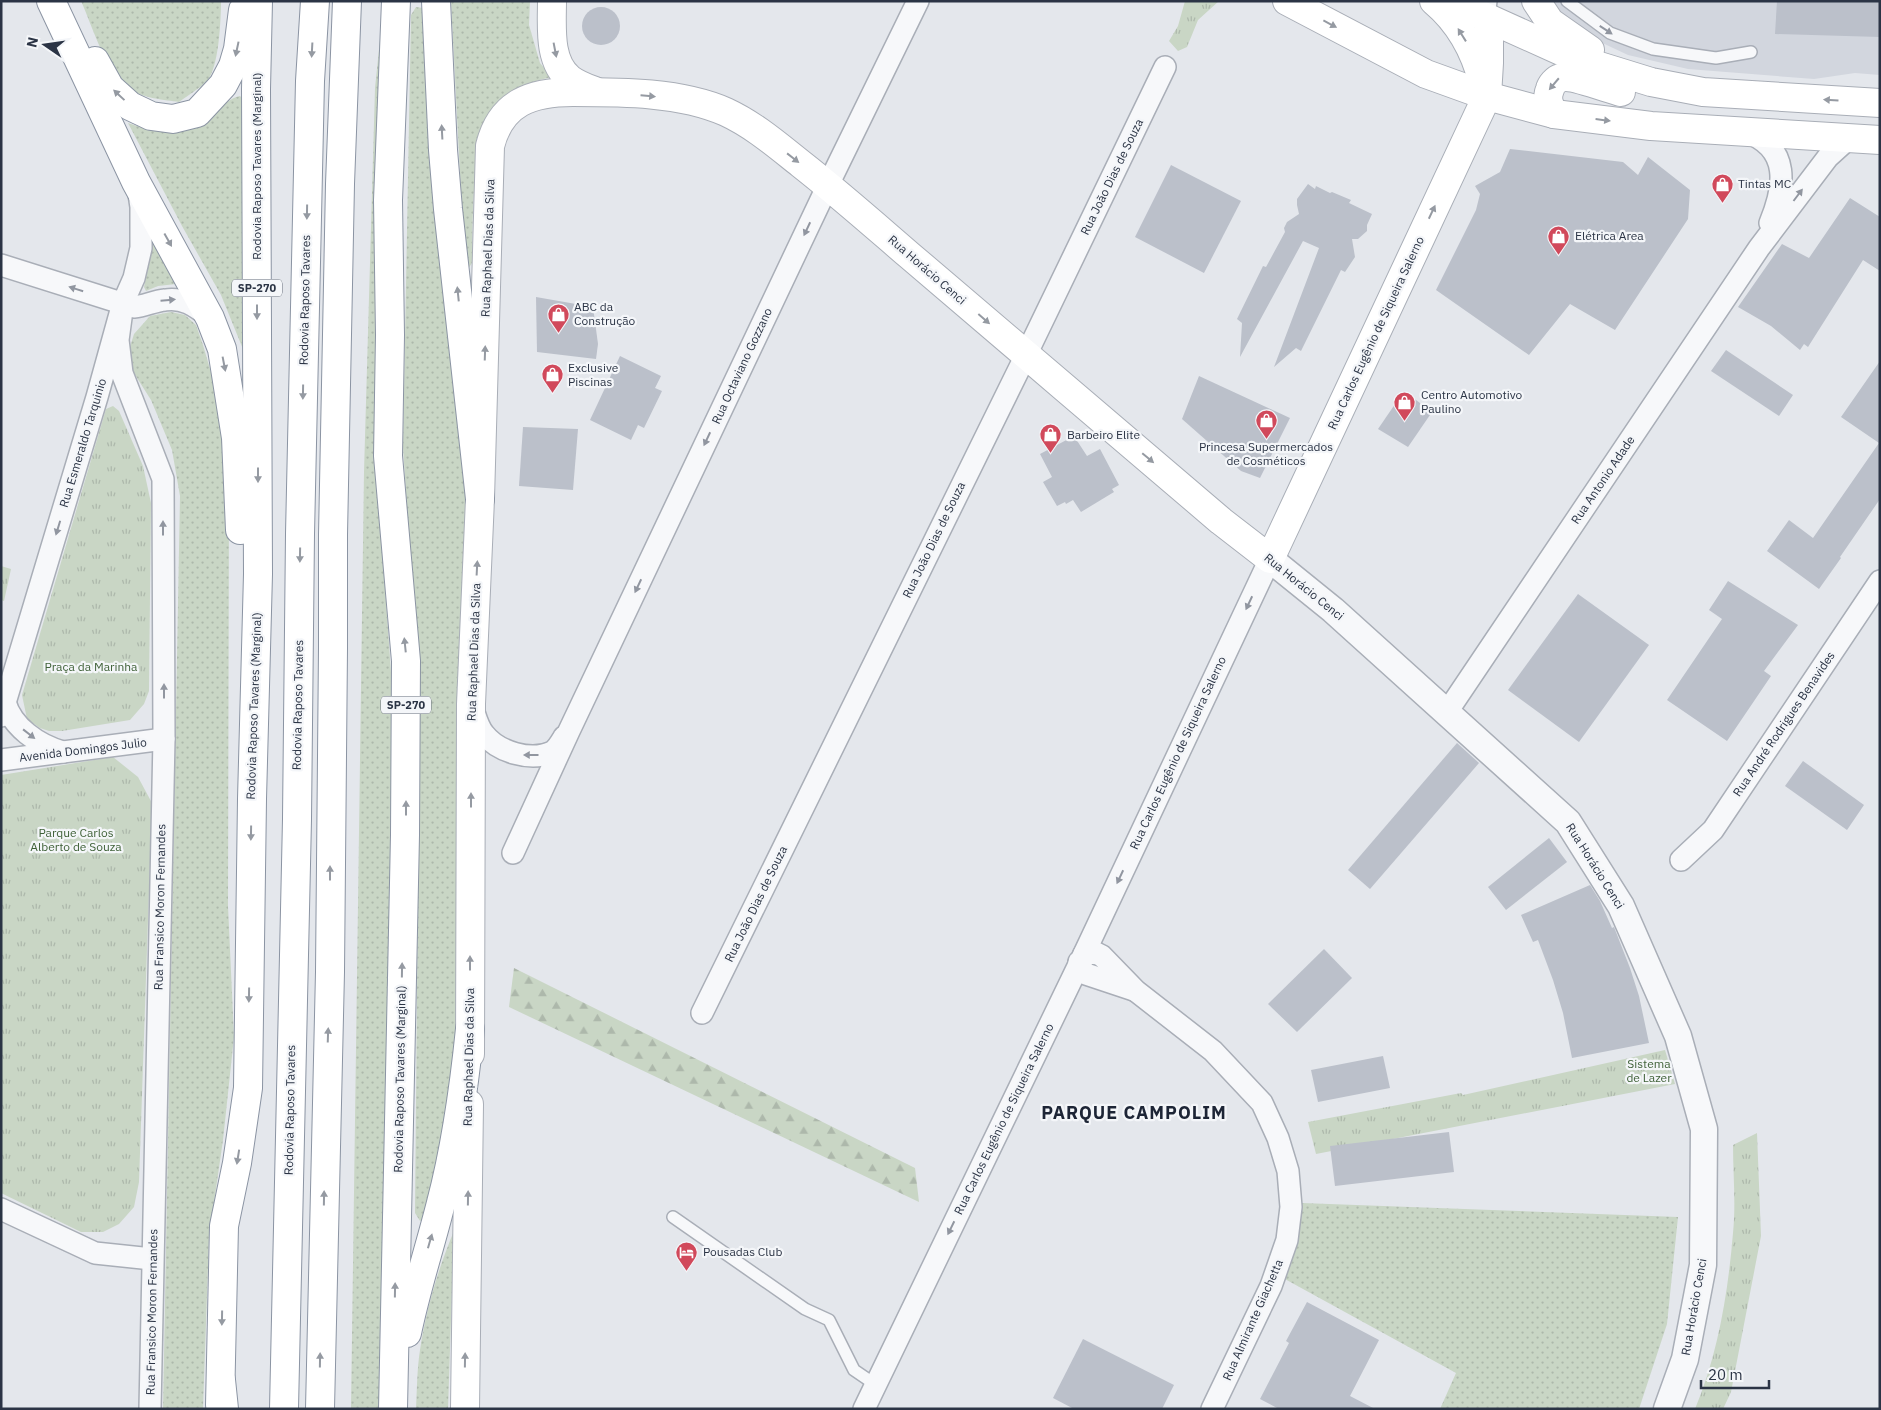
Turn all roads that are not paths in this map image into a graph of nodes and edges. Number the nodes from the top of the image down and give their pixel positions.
1 (244, 1) edge
2 (258, 1) edge
3 (315, 1) edge
4 (346, 1) edge
5 (396, 1) edge
6 (436, 1) edge
7 (552, 1) edge
8 (918, 1) edge
9 (1287, 1) edge
10 (1434, 1) edge
11 (1450, 1) edge
12 (1536, 1) edge
13 (1567, 1) edge
14 (55, 3) edge
15 (1490, 10) edge
16 (1751, 52) dead end
17 (1165, 67) dead end
18 (1624, 74) junction
19 (599, 92) junction
20 (1703, 92) junction
21 (1487, 96) junction
22 (1880, 103) edge
23 (1554, 114) junction
24 (1743, 131) junction
25 (1849, 138) junction
26 (1880, 140) edge
27 (136, 182) junction
28 (828, 185) junction
29 (1758, 248) junction
30 (1, 265) edge
31 (123, 303) junction
32 (210, 318) junction
33 (1026, 355) junction
34 (97, 398) junction
35 (138, 411) junction
36 (480, 499) junction
37 (1293, 510) junction
38 (1221, 520) junction
39 (1270, 559) junction
40 (1880, 582) edge
41 (471, 704) junction
42 (3, 709) edge
43 (1447, 712) junction
44 (569, 731) junction
45 (164, 739) junction
46 (66, 752) junction
47 (1, 760) edge
48 (252, 799) junction
49 (513, 853) dead end
50 (1681, 860) dead end
51 (1082, 958) junction
52 (702, 1014) dead end
53 (470, 1029) junction
54 (1, 1209) edge
55 (673, 1217) dead end
56 (152, 1258) junction
57 (221, 1380) junction
58 (876, 1385) junction
59 (150, 1409) edge
60 (220, 1409) edge
61 (224, 1409) edge
62 (284, 1409) edge
63 (320, 1409) edge
64 (394, 1409) edge
65 (465, 1409) edge
66 (864, 1409) edge
67 (1212, 1409) edge
68 (1667, 1409) edge

1 -> 14 main road
2 -> 48 main road, Rodovia Raposo Tavares (Marginal) / SP-270
3 -> 62 main road, Rodovia Raposo Tavares
63 -> 4 main road
64 -> 5 main road, Rodovia Raposo Tavares (Marginal) / SP-270
36 -> 6 main road
7 -> 19 main road
8 - 28 street, Rua Octaviano Gozzano
9 -> 21 main road
21 -> 10 main road
11 - 15 main road
12 - 18 main road
13 -> 16 lane
14 - 27 main road
15 - 18 main road
15 - 21 main road
17 - 33 street, Rua João Dias de Souza
18 - 20 main road
19 -> 28 main road, Rua Horácio Cenci
36 -> 19 main road, Rua Raphael Dias da Silva
22 -> 20 main road
20 -> 23 main road
21 - 23 main road
37 -> 21 main road, Rua Carlos Eugênio de Siqueira Salerno
23 -> 24 main road
24 - 25 main road
24 - 29 street, Rua Antonio Adade
25 - 26 main road
29 -> 25 street, Rua Antonio Adade
27 - 31 street, Rua Esmeraldo Tarquinio
27 -> 32 main road
28 -> 33 main road, Rua Horácio Cenci
28 -> 44 street, Rua Octaviano Gozzano
29 - 43 street, Rua Antonio Adade
31 -> 30 street
31 -> 32 street
31 - 34 street, Rua Esmeraldo Tarquinio
31 - 35 street, Rua Fransico Moron Fernandes
32 -> 48 main road, SP-270
33 -> 38 main road, Rua Horácio Cenci
33 - 52 street, Rua João Dias de Souza
34 - 35 street, Rua Fransico Moron Fernandes
34 -> 42 street, Rua Esmeraldo Tarquinio
45 -> 35 street, Rua Fransico Moron Fernandes
41 -> 36 main road, Rua Raphael Dias da Silva
37 - 38 main road, Rua Horácio Cenci
37 - 39 main road, Rua Carlos Eugênio de Siqueira Salerno
38 - 39 main road, Rua Horácio Cenci
39 - 43 street, Rua Horácio Cenci
39 -> 51 street, Rua Carlos Eugênio de Siqueira Salerno
40 - 50 street, Rua André Rodrigues Benavides
44 -> 41 street, Rua Octaviano Gozzano
53 -> 41 main road, Rua Raphael Dias da Silva
42 -> 46 street, Rua Esmeraldo Tarquinio
43 - 68 street, Rua Horácio Cenci
44 - 49 street, Rua Octaviano Gozzano
45 - 46 street, Avenida Domingos Julio
45 - 56 street, Rua Fransico Moron Fernandes
46 - 47 street, Avenida Domingos Julio
48 -> 57 main road, Rodovia Raposo Tavares (Marginal) / SP-270
51 -> 58 street, Rua Carlos Eugênio de Siqueira Salerno
51 - 67 street, Rua Almirante Giachetta
64 -> 53 main road
65 -> 53 main road, Rua Raphael Dias da Silva
54 - 56 street
55 - 58 lane
56 - 59 street, Rua Fransico Moron Fernandes
57 - 60 main road, Rodovia Raposo Tavares (Marginal) / SP-270
57 - 61 main road
58 - 66 street, Rua Carlos Eugênio de Siqueira Salerno

